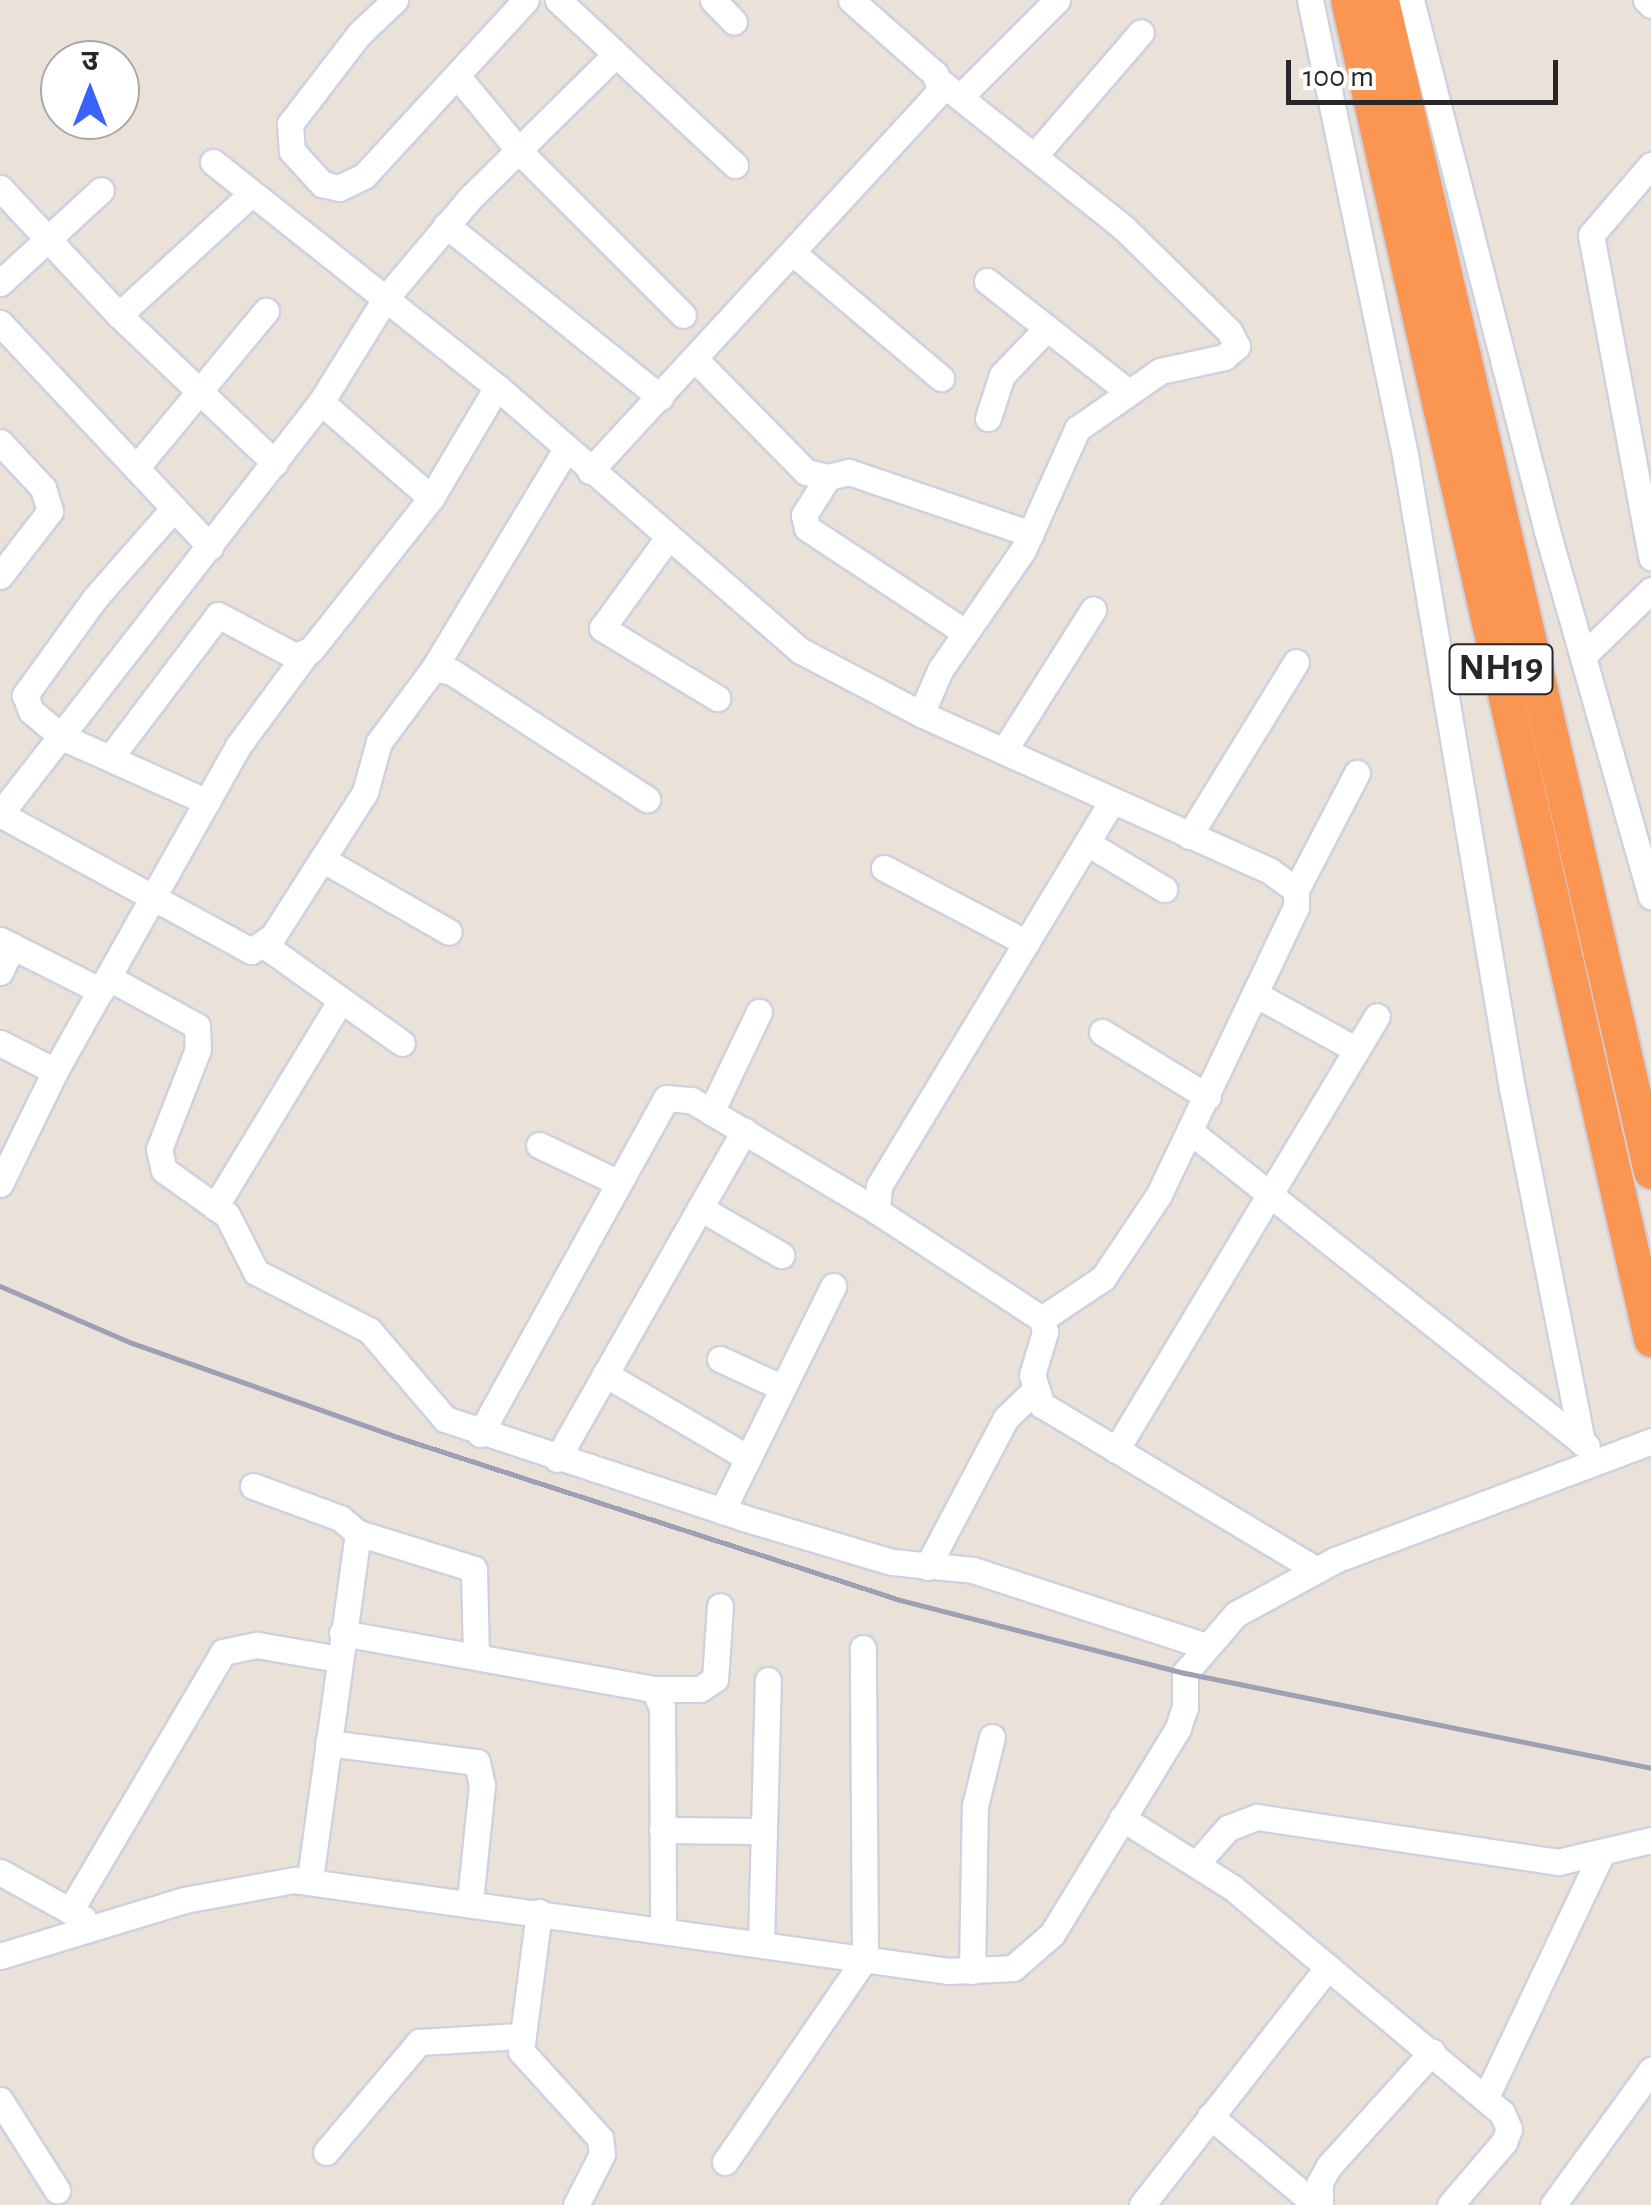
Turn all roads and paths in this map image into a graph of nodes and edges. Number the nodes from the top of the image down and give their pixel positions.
1 (395, 0) edge
2 (526, 0) edge
3 (558, 0) edge
4 (713, 0) edge
5 (1056, 0) edge
6 (1310, 0) edge
7 (1348, 0) edge
8 (1381, 0) edge
9 (1411, 0) edge
10 (865, 4) edge
11 (734, 22) dead end
12 (1141, 32) dead end
13 (616, 56) junction
14 (458, 77) junction
15 (949, 89) junction
16 (521, 153) junction
17 (1036, 155) junction
18 (213, 162) dead end
19 (734, 165) dead end
20 (1651, 166) edge
21 (0, 188) edge
22 (100, 190) dead end
23 (252, 193) junction
24 (446, 225) junction
25 (49, 238) junction
26 (794, 253) junction
27 (986, 281) dead end
28 (0, 283) edge
29 (385, 299) junction
30 (266, 311) dead end
31 (119, 315) junction
32 (684, 315) dead end
33 (0, 324) edge
34 (1047, 328) junction
35 (694, 358) junction
36 (941, 378) dead end
37 (497, 388) junction
38 (1126, 390) junction
39 (196, 391) junction
40 (660, 397) junction
41 (321, 402) junction
42 (988, 418) dead end
43 (0, 442) edge
44 (566, 449) junction
45 (275, 463) junction
46 (136, 468) junction
47 (590, 470) junction
48 (828, 478) junction
49 (432, 498) junction
50 (174, 508) junction
51 (1031, 534) junction
52 (667, 540) junction
53 (210, 547) junction
54 (1651, 557) edge
55 (0, 576) edge
56 (1651, 590) edge
57 (1093, 610) dead end
58 (965, 632) junction
59 (305, 655) junction
60 (1584, 655) junction
61 (1296, 662) dead end
62 (434, 668) junction
63 (717, 698) dead end
64 (921, 714) junction
65 (62, 736) junction
66 (1005, 749) junction
67 (110, 758) junction
68 (1356, 773) dead end
69 (647, 800) dead end
70 (1112, 801) junction
71 (207, 802) junction
72 (0, 814) edge
73 (1189, 836) junction
74 (1087, 843) junction
75 (322, 859) junction
76 (884, 868) dead end
77 (1164, 888) dead end
78 (1296, 890) junction
79 (1651, 896) edge
80 (154, 897) junction
81 (449, 932) dead end
82 (6, 943) edge
83 (1026, 943) junction
84 (264, 945) junction
85 (0, 972) edge
86 (105, 984) junction
87 (1255, 994) junction
88 (341, 1000) junction
89 (759, 1012) dead end
90 (1378, 1016) dead end
91 (1102, 1032) dead end
92 (0, 1043) edge
93 (402, 1043) dead end
94 (1356, 1050) junction
95 (55, 1071) junction
96 (1208, 1097) junction
97 (711, 1112) junction
98 (744, 1132) junction
99 (1191, 1132) junction
100 (539, 1145) dead end
101 (1651, 1171) edge
102 (617, 1182) junction
103 (0, 1184) edge
104 (1271, 1195) junction
105 (215, 1207) junction
106 (700, 1208) junction
107 (877, 1211) junction
108 (781, 1254) dead end
109 (833, 1286) dead end
110 (1042, 1319) junction
111 (1651, 1339) edge
112 (720, 1359) dead end
113 (605, 1374) junction
114 (783, 1388) junction
115 (1033, 1392) junction
116 (480, 1434) junction
117 (1651, 1441) edge
118 (1116, 1450) junction
119 (1593, 1451) junction
120 (557, 1458) junction
121 (748, 1458) junction
122 (253, 1486) dead end
123 (722, 1511) junction
124 (358, 1533) junction
125 (928, 1567) junction
126 (1315, 1569) junction
127 (720, 1606) dead end
128 (342, 1632) junction
129 (1206, 1646) junction
130 (863, 1648) dead end
131 (476, 1654) junction
132 (339, 1659) junction
133 (768, 1680) dead end
134 (654, 1689) junction
135 (992, 1737) dead end
136 (328, 1743) junction
137 (1122, 1818) junction
138 (662, 1830) junction
139 (764, 1830) junction
140 (1651, 1840) edge
141 (1600, 1857) junction
142 (1197, 1863) junction
143 (0, 1872) edge
144 (310, 1881) junction
145 (470, 1901) junction
146 (70, 1911) junction
147 (539, 1912) junction
148 (96, 1925) junction
149 (663, 1929) junction
150 (761, 1943) junction
151 (0, 1956) edge
152 (865, 1958) junction
153 (1328, 1967) junction
154 (972, 1971) junction
155 (520, 2036) junction
156 (1432, 2052) junction
157 (1651, 2070) edge
158 (1486, 2097) junction
159 (0, 2100) edge
160 (1210, 2116) junction
161 (326, 2152) dead end
162 (725, 2162) dead end
163 (57, 2190) dead end
164 (576, 2205) edge
165 (1142, 2205) edge
166 (1318, 2205) edge
167 (1450, 2205) edge
168 (1552, 2205) edge

1 - 14 street
2 - 14 street
3 - 13 street
4 - 11 street
5 - 15 street
6 - 119 street
7 - 111 highway, NH19
8 - 101 highway, NH19
9 - 60 street
10 - 15 street
12 - 17 street
13 - 16 street
13 - 19 street
14 - 16 street
15 - 17 street
15 - 26 street
16 - 24 street
16 - 32 street
17 - 38 street
18 - 23 street
20 - 54 street
21 - 25 street
22 - 25 street
23 - 29 street
23 - 31 street
24 - 29 street
24 - 40 street
25 - 28 street
25 - 31 street
26 - 35 street
26 - 36 street
27 - 34 street
29 - 37 street
29 - 41 street
30 - 39 street
31 - 39 street
33 - 46 street
34 - 38 street
34 - 42 street
35 - 40 street
35 - 48 street
37 - 44 street
37 - 49 street
38 - 51 street
39 - 45 street
39 - 46 street
40 - 47 street
41 - 45 street
41 - 49 street
43 - 55 street
44 - 47 street
44 - 62 street
45 - 53 street
46 - 50 street
47 - 52 street
48 - 51 street
48 - 58 street
49 - 59 street
50 - 53 street
50 - 65 street
51 - 58 street
52 - 63 street
52 - 64 street
53 - 65 street
56 - 60 street
57 - 66 street
58 - 64 street
59 - 67 street
59 - 71 street
60 - 79 street
61 - 73 street
62 - 69 street
62 - 75 street
64 - 66 street
65 - 67 street
65 - 72 street
66 - 70 street
67 - 71 street
68 - 78 street
70 - 73 street
70 - 74 street
71 - 80 street
72 - 80 street
73 - 78 street
74 - 77 street
74 - 83 street
75 - 81 street
75 - 84 street
76 - 83 street
78 - 87 street
80 - 84 street
80 - 86 street
82 - 85 street
82 - 86 street
83 - 107 street
84 - 88 street
86 - 95 street
86 - 105 street
87 - 94 street
87 - 96 street
88 - 93 street
88 - 105 street
89 - 97 street
90 - 94 street
91 - 96 street
92 - 95 street
94 - 104 street
95 - 103 street
96 - 99 street
97 - 98 street
97 - 102 street
98 - 106 street
98 - 107 street
99 - 104 street
99 - 110 street
100 - 102 street
102 - 116 street
104 - 118 street
104 - 119 street
105 - 116 street
106 - 108 street
106 - 113 street
107 - 110 street
109 - 114 street
110 - 115 street
112 - 114 street
113 - 120 street
113 - 121 street
114 - 121 street
115 - 118 street
115 - 125 street
116 - 120 street
117 - 119 street
118 - 126 street
119 - 126 street
120 - 123 street
121 - 123 street
122 - 124 street
123 - 125 street
124 - 128 street
124 - 131 street
125 - 129 street
126 - 129 street
127 - 134 street
128 - 131 street
128 - 132 street
129 - 137 street
130 - 152 street
131 - 134 street
132 - 136 street
132 - 146 street
133 - 139 street
134 - 138 street
135 - 154 street
136 - 144 street
136 - 145 street
137 - 142 street
137 - 154 street
138 - 139 street
138 - 149 street
139 - 150 street
140 - 141 street
141 - 142 street
141 - 158 street
142 - 153 street
143 - 146 street
144 - 145 street
144 - 148 street
145 - 147 street
146 - 148 street
147 - 149 street
147 - 155 street
148 - 151 street
149 - 150 street
150 - 152 street
152 - 154 street
152 - 162 street
153 - 156 street
153 - 160 street
155 - 161 street
155 - 164 street
156 - 158 street
156 - 166 street
157 - 168 street
158 - 167 street
159 - 163 street
160 - 165 street
160 - 166 street

